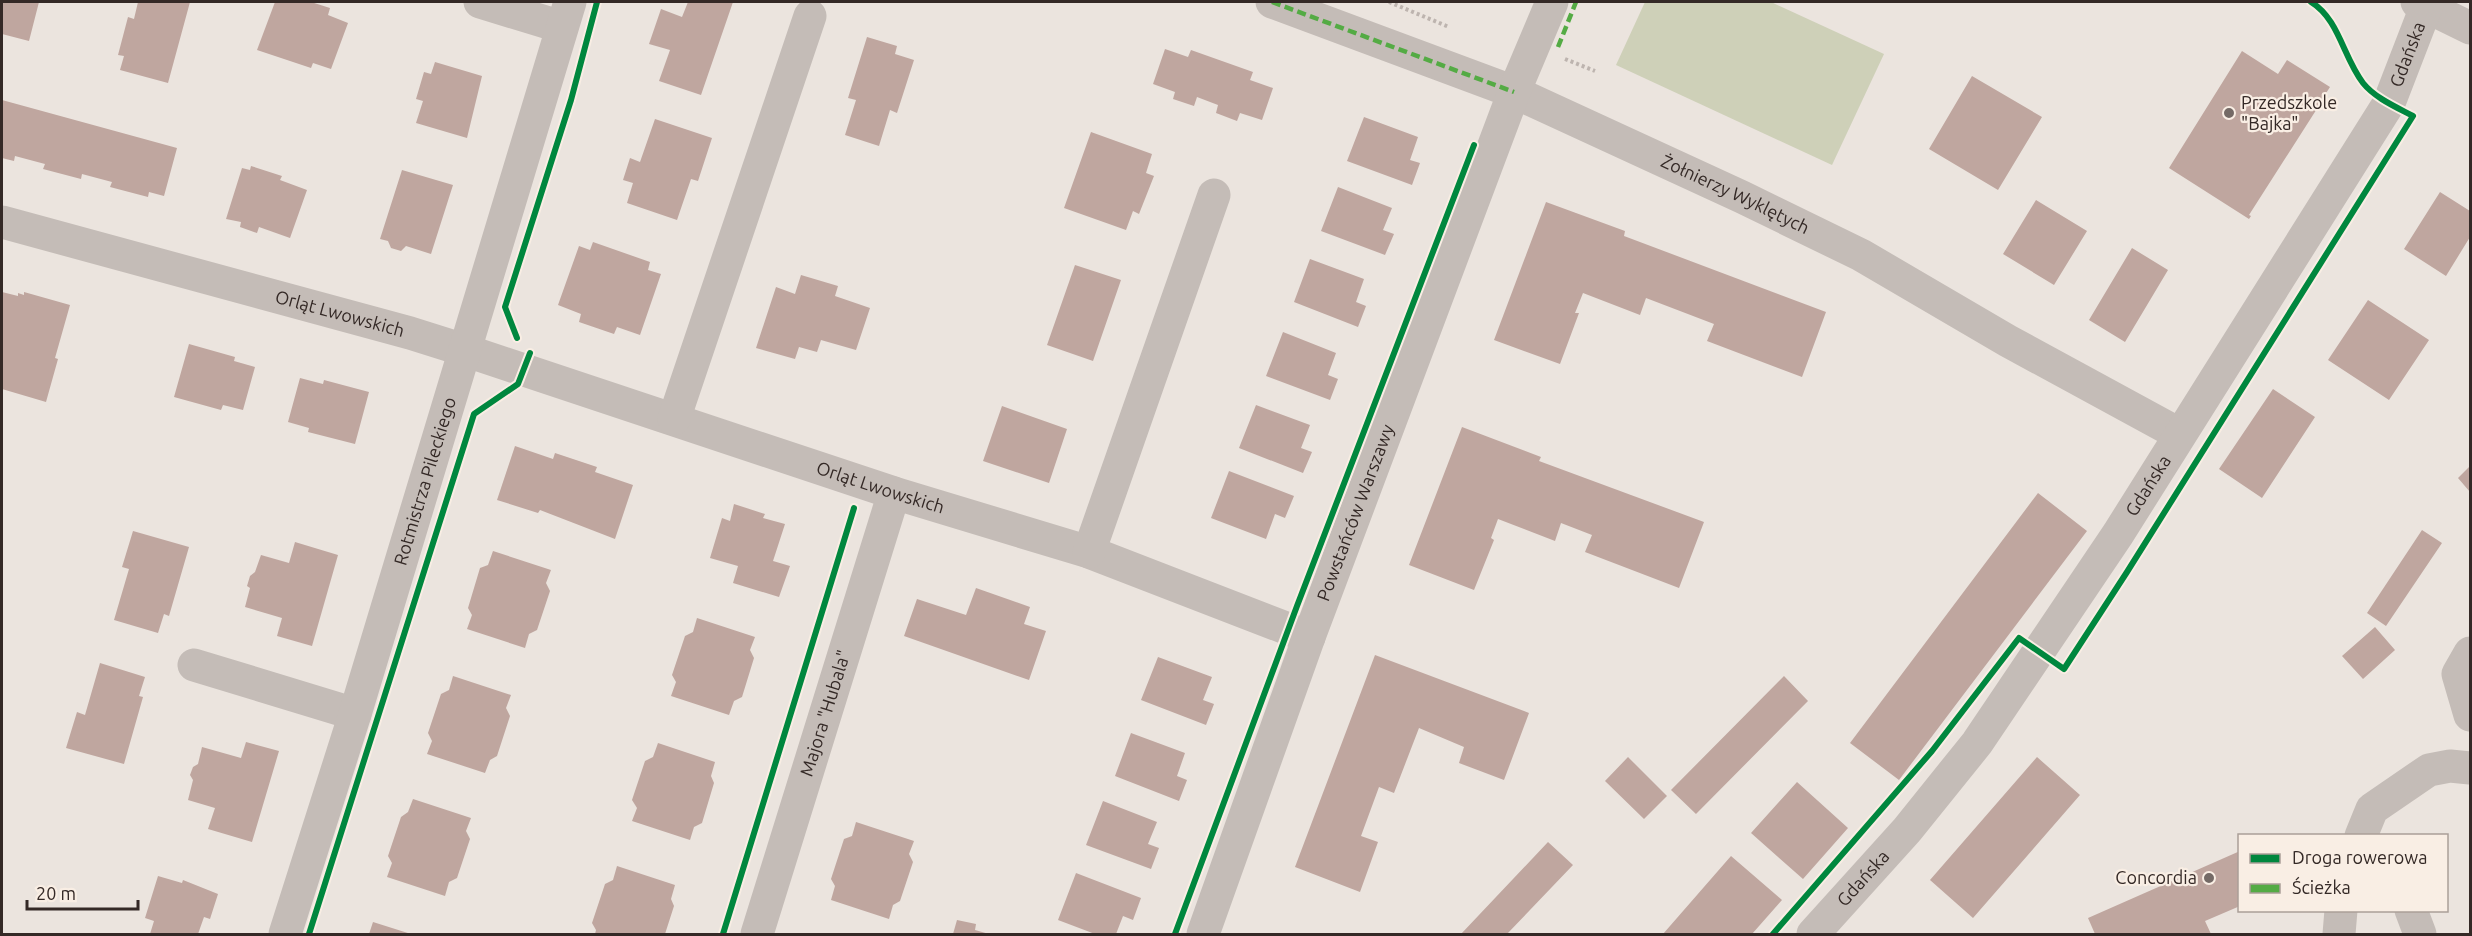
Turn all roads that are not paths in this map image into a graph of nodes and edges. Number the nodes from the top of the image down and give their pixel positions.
1 (480, 2) edge
2 (1272, 2) edge
3 (1552, 2) edge
4 (2424, 3) edge
5 (566, 14) edge
6 (810, 16) dead end
7 (2470, 28) edge
8 (1514, 92) junction
9 (1214, 195) dead end
10 (2, 222) edge
11 (464, 350) junction
12 (674, 419) junction
13 (2179, 434) junction
14 (894, 493) junction
15 (1089, 552) junction
16 (1309, 638) junction
17 (2470, 653) edge
18 (194, 665) dead end
19 (355, 714) junction
20 (2470, 715) edge
21 (2470, 768) edge
22 (2372, 827) edge
23 (2341, 912) edge
24 (2412, 912) edge
25 (285, 934) edge
26 (757, 934) edge
27 (1203, 934) edge
28 (1813, 934) edge
29 (2339, 934) edge
30 (2420, 934) edge

1 - 5 street, Rotmistrza Pileckiego
2 - 8 street, Żołnierzy Wyklętych
3 - 8 street, Powstańców Warszawy
4 - 7 street
4 - 13 street, Gdańska
5 - 11 street, Rotmistrza Pileckiego
6 - 12 street
8 - 13 street, Żołnierzy Wyklętych
8 - 16 street, Powstańców Warszawy
9 - 15 street
10 - 11 street, Orląt Lwowskich
11 - 12 street, Orląt Lwowskich
11 - 19 street, Rotmistrza Pileckiego
12 - 14 street, Orląt Lwowskich
13 - 28 street, Gdańska
14 - 15 street, Orląt Lwowskich
14 - 26 street, Majora "Hubala"
15 - 16 street, Orląt Lwowskich
16 - 27 street, Powstańców Warszawy
17 - 20 street
18 - 19 street
19 - 25 street, Rotmistrza Pileckiego
21 - 22 street
23 - 29 street
24 - 30 street

